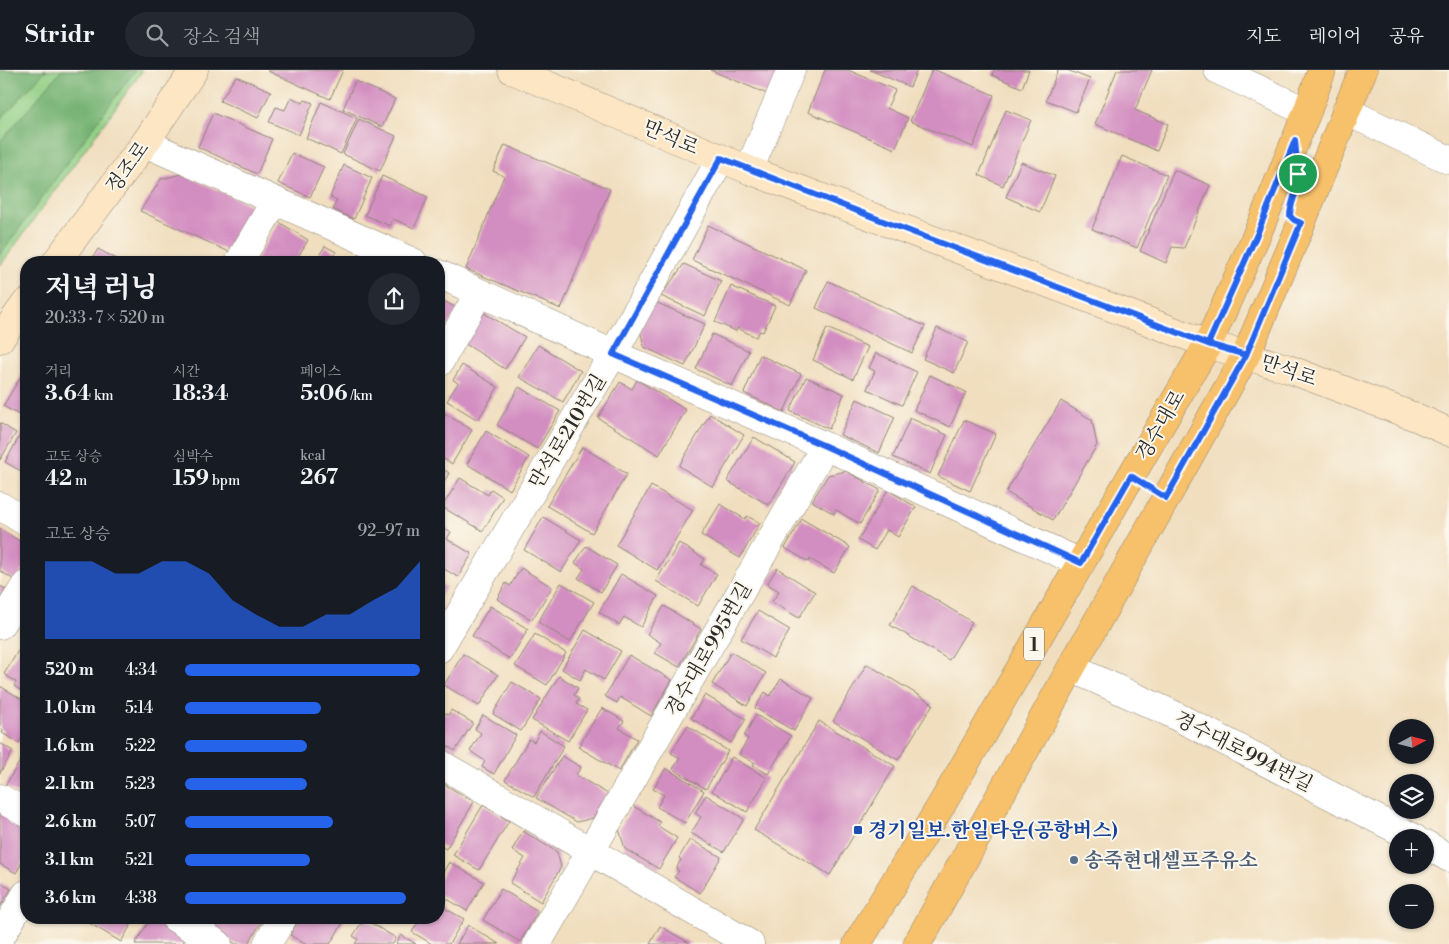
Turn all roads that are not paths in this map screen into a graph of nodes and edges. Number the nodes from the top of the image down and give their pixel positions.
1 (194, 70) edge
2 (512, 70) edge
3 (791, 70) edge
4 (1218, 70) edge
5 (1322, 70) edge
6 (1362, 70) edge
7 (1346, 111) junction
8 (1307, 112) junction
9 (1295, 140) junction
10 (145, 143) junction
11 (721, 158) junction
12 (1449, 160) edge
13 (749, 170) junction
14 (275, 201) junction
15 (1301, 223) junction
16 (60, 256) edge
17 (243, 256) edge
18 (392, 256) edge
19 (445, 277) edge
20 (479, 293) junction
21 (20, 311) edge
22 (0, 339) edge
23 (1208, 344) junction
24 (445, 352) edge
25 (613, 354) junction
26 (1246, 355) junction
27 (1449, 432) edge
28 (825, 446) junction
29 (1131, 476) junction
30 (1166, 498) junction
31 (0, 506) edge
32 (20, 518) edge
33 (1081, 563) junction
34 (20, 594) edge
35 (0, 625) edge
36 (445, 639) edge
37 (1071, 668) junction
38 (445, 767) edge
39 (0, 798) edge
40 (20, 810) edge
41 (1396, 829) edge
42 (1434, 849) edge
43 (590, 852) junction
44 (1449, 858) edge
45 (20, 904) edge
46 (185, 924) edge
47 (279, 924) edge
48 (0, 938) edge
49 (218, 944) edge
50 (267, 944) edge
51 (537, 944) edge
52 (750, 944) edge
53 (857, 944) edge
54 (917, 944) edge

1 - 10 main road, 정조로
2 - 11 main road, 만석로
3 - 13 street
4 - 8 street
5 - 8 main road, 경수대로 / 1
6 - 7 main road, 경수대로 / 1
7 - 12 street
7 - 15 main road, 경수대로 / 1
8 - 9 main road, 경수대로 / 1
9 - 15 main road
9 - 23 main road, 경수대로 / 1
10 - 14 street
10 - 16 main road, 정조로
11 - 13 main road, 만석로
11 - 25 street, 만석로210번길
13 - 23 main road, 만석로
14 - 17 street
14 - 18 street
15 - 26 main road, 경수대로 / 1
19 - 20 street
20 - 24 street
20 - 25 street
21 - 22 main road
23 - 26 main road, 만석로
23 - 29 main road, 경수대로 / 1
25 - 28 street
25 - 36 street, 만석로210번길
26 - 27 main road, 만석로
26 - 30 main road, 경수대로 / 1
28 - 33 street
28 - 43 street, 경수대로995번길
29 - 30 main road
29 - 33 main road, 경수대로 / 1
30 - 37 main road, 경수대로 / 1
31 - 32 street
33 - 53 main road, 경수대로 / 1
34 - 35 street
37 - 41 street, 경수대로994번길
37 - 54 main road, 경수대로 / 1
38 - 43 street
39 - 40 street
42 - 44 street
43 - 51 street, 경수대로995번길
43 - 52 street
45 - 48 street
46 - 49 street
47 - 50 street

